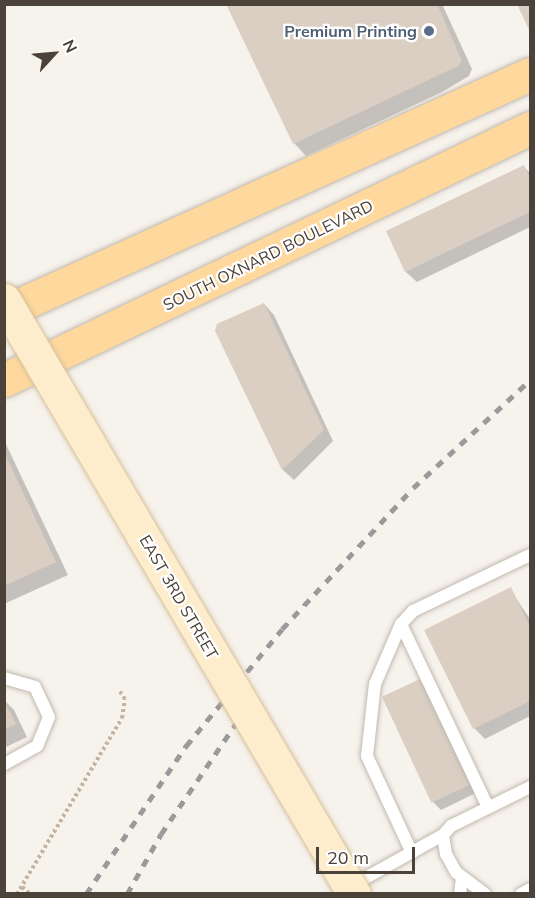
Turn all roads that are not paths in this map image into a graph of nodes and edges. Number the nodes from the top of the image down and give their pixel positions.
1 (531, 74) edge
2 (531, 128) edge
3 (4, 300) edge
4 (4, 312) edge
5 (4, 380) edge
6 (531, 555) edge
7 (401, 624) junction
8 (4, 678) edge
9 (4, 764) edge
10 (531, 787) edge
11 (488, 807) junction
12 (443, 835) junction
13 (412, 853) junction
14 (462, 877) junction
15 (531, 889) edge
16 (336, 894) edge
17 (354, 894) edge
18 (460, 894) edge
19 (485, 894) edge
20 (522, 894) edge

1 - 4 main road
2 - 5 main road, SOUTH OXNARD BOULEVARD
3 - 17 street, EAST 3RD STREET, bridge
6 - 7 lane
7 - 11 lane
7 - 13 lane
8 - 9 lane
10 - 11 lane
11 - 12 lane
12 - 13 lane
12 - 14 lane
13 - 16 lane
14 - 18 lane
14 - 19 lane
15 - 20 lane

